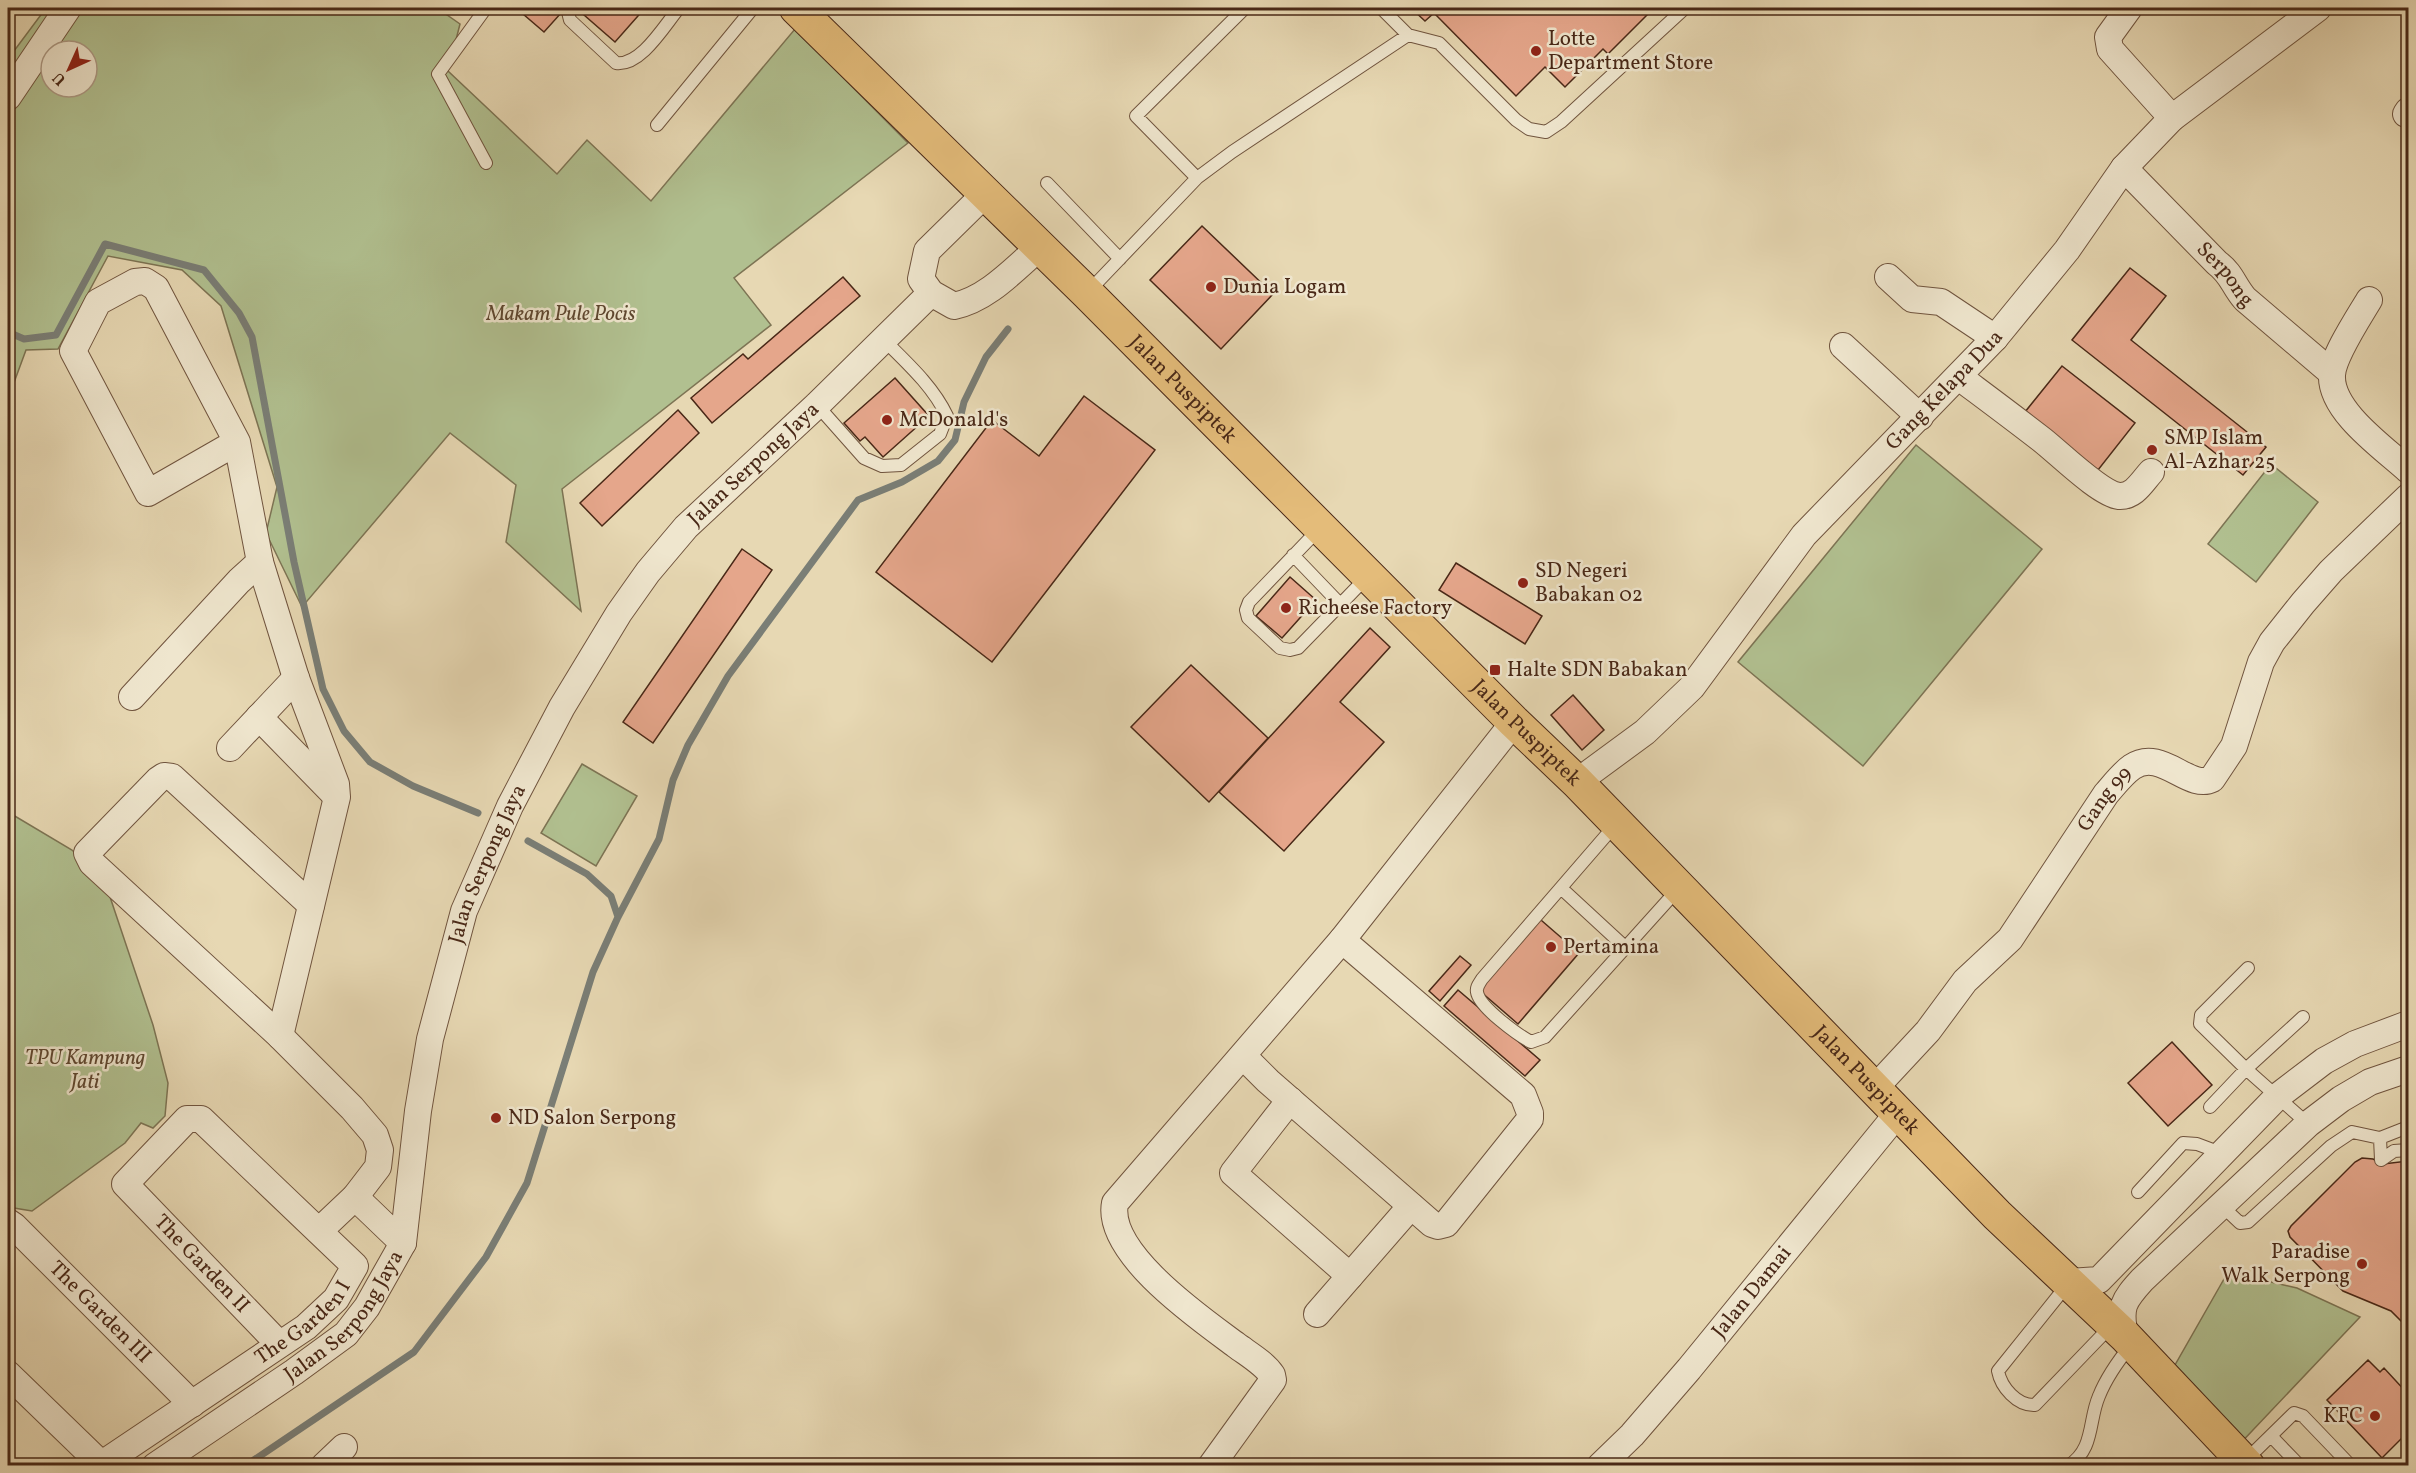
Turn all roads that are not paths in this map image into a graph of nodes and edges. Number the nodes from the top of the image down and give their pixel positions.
1 (486, 8) edge
2 (567, 8) edge
3 (679, 8) edge
4 (753, 8) edge
5 (796, 8) edge
6 (1245, 8) edge
7 (1380, 8) edge
8 (1685, 8) edge
9 (2129, 8) edge
10 (2318, 8) edge
11 (64, 9) edge
12 (1407, 35) junction
13 (8, 97) edge
14 (2172, 118) junction
15 (657, 125) dead end
16 (486, 163) dead end
17 (2124, 168) junction
18 (1197, 178) junction
19 (1047, 183) dead end
20 (985, 194) junction
21 (1040, 247) junction
22 (1120, 259) junction
23 (1888, 277) dead end
24 (931, 293) junction
25 (1088, 293) junction
26 (2369, 300) dead end
27 (1995, 338) junction
28 (882, 339) junction
29 (1843, 346) dead end
30 (2332, 373) junction
31 (1959, 378) junction
32 (817, 405) junction
33 (1920, 417) junction
34 (237, 442) junction
35 (2409, 471) edge
36 (2151, 472) dead end
37 (2409, 497) edge
38 (1321, 527) junction
39 (1293, 555) junction
40 (260, 562) junction
41 (1369, 576) junction
42 (1341, 605) junction
43 (296, 678) junction
44 (132, 697) dead end
45 (259, 717) junction
46 (1514, 722) junction
47 (230, 748) dead end
48 (1577, 782) junction
49 (337, 797) junction
50 (1617, 823) junction
51 (1680, 887) junction
52 (1561, 888) junction
53 (311, 905) junction
54 (1342, 940) junction
55 (1626, 948) junction
56 (2248, 968) dead end
57 (2303, 1017) dead end
58 (2409, 1024) edge
59 (279, 1036) junction
60 (1243, 1056) junction
61 (2246, 1069) junction
62 (2409, 1069) edge
63 (1874, 1089) junction
64 (2278, 1096) junction
65 (1290, 1100) junction
66 (2210, 1107) dead end
67 (1898, 1113) junction
68 (2308, 1124) junction
69 (2409, 1127) edge
70 (2380, 1138) junction
71 (2409, 1150) edge
72 (2222, 1153) junction
73 (125, 1184) joint
74 (2138, 1192) dead end
75 (355, 1197) junction
76 (2221, 1205) junction
77 (1411, 1206) junction
78 (8, 1222) edge
79 (319, 1231) junction
80 (403, 1243) junction
81 (1350, 1276) junction
82 (2069, 1282) junction
83 (1317, 1314) dead end
84 (2123, 1334) junction
85 (279, 1344) junction
86 (8, 1374) edge
87 (192, 1404) junction
88 (2271, 1436) junction
89 (344, 1446) dead end
90 (2246, 1464) edge
91 (100, 1465) edge
92 (156, 1465) edge
93 (324, 1466) edge
94 (1211, 1466) edge
95 (1600, 1466) edge
96 (2068, 1466) edge
97 (2300, 1466) edge
98 (2350, 1466) edge

1 - 16 lane
2 - 3 lane
4 - 15 lane
5 - 20 main road, Jalan Puspiptek
6 - 18 lane
7 - 12 lane
8 - 12 lane
9 - 14 street
10 - 14 street, Gang Kelapa Dua
11 - 13 street
12 - 18 lane
14 - 17 street, Gang Kelapa Dua
17 - 27 street, Gang Kelapa Dua
17 - 30 street, Serpong
18 - 22 lane
19 - 22 lane
20 - 21 main road, Jalan Puspiptek
20 - 24 street
21 - 24 street
21 - 25 main road, Jalan Puspiptek
22 - 25 lane
23 - 27 street
24 - 28 street, Jalan Serpong Jaya
25 - 38 main road, Jalan Puspiptek
26 - 30 street
27 - 31 street, Gang Kelapa Dua
28 - 32 street, Jalan Serpong Jaya
28 - 32 lane
29 - 33 street
30 - 35 street
31 - 33 street, Gang Kelapa Dua
31 - 36 street
32 - 80 street, Jalan Serpong Jaya
33 - 48 street, Gang Kelapa Dua
34 - 34 street
34 - 40 street
37 - 63 street, Gang 99
38 - 39 lane
38 - 41 main road, Jalan Puspiptek
39 - 42 lane
39 - 42 lane
40 - 43 street
40 - 44 street
41 - 42 lane
41 - 46 main road, Jalan Puspiptek
43 - 45 street
43 - 49 street
45 - 47 street
45 - 49 street
46 - 48 main road, Jalan Puspiptek
46 - 54 street
48 - 50 main road, Jalan Puspiptek
49 - 53 street
50 - 51 main road, Jalan Puspiptek
50 - 52 lane
51 - 55 lane
51 - 63 main road, Jalan Puspiptek
52 - 55 lane
52 - 55 lane
53 - 59 street
53 - 59 street
54 - 60 street
54 - 77 street
56 - 61 lane
57 - 61 lane
58 - 64 street
59 - 75 street
60 - 65 street
60 - 94 street
61 - 64 lane
61 - 66 lane
62 - 68 street
63 - 67 main road, Jalan Puspiptek
64 - 68 lane
64 - 72 street
65 - 77 street
65 - 81 street
67 - 82 main road, Jalan Puspiptek
67 - 95 street, Jalan Damai
68 - 76 street
69 - 70 lane
70 - 71 lane
70 - 76 lane
72 - 74 lane
72 - 82 street
73 - 79 street, The Garden I
73 - 85 street, The Garden II
75 - 79 street
75 - 80 street
76 - 84 street
77 - 81 street
78 - 87 street, The Garden III
79 - 85 street, The Garden I
80 - 92 street, Jalan Serpong Jaya
81 - 83 street
82 - 84 main road, Jalan Puspiptek
82 - 84 lane
84 - 90 main road, Jalan Puspiptek
84 - 96 lane
85 - 87 street, The Garden I
86 - 91 street
87 - 91 street, The Garden I
88 - 90 lane
88 - 97 lane
88 - 98 lane
89 - 93 street

